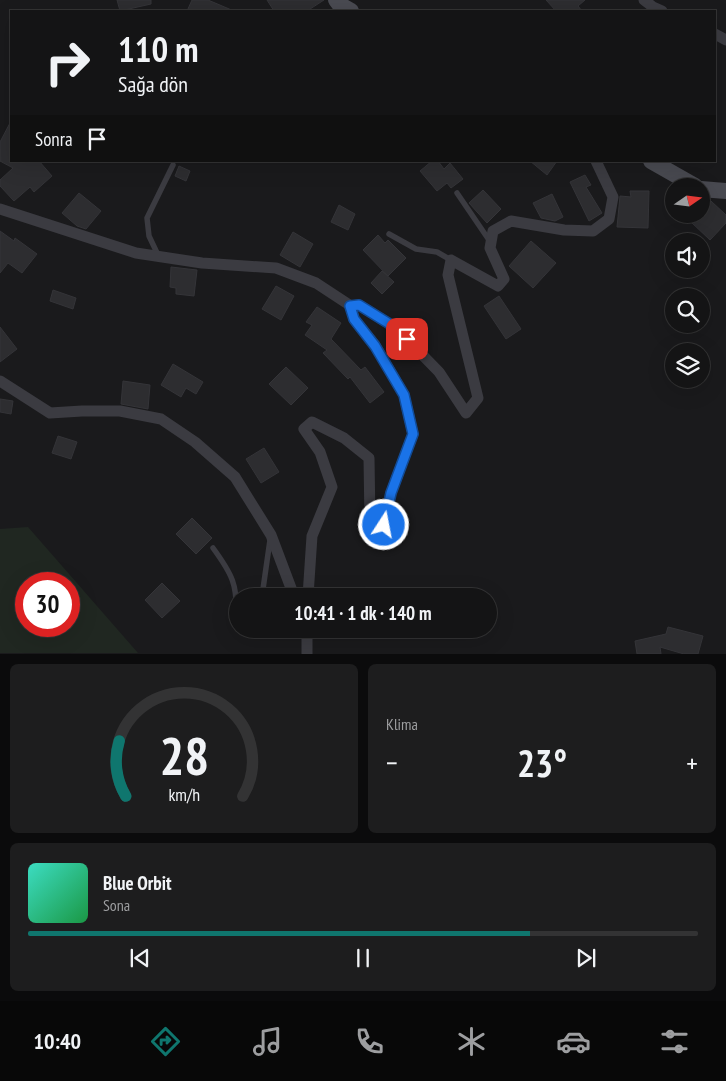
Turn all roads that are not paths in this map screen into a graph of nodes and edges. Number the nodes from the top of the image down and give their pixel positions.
1 (336, 0) edge
2 (644, 0) edge
3 (349, 10) edge
4 (659, 10) edge
5 (596, 162) edge
6 (653, 162) edge
7 (173, 165) dead end
8 (681, 178) edge
9 (710, 190) edge
10 (726, 191) edge
11 (457, 193) dead end
12 (0, 208) edge
13 (389, 234) dead end
14 (491, 242) junction
15 (159, 257) junction
16 (451, 260) junction
17 (350, 306) junction
18 (0, 381) edge
19 (271, 535) junction
20 (212, 548) dead end
21 (235, 588) edge
22 (263, 588) edge
23 (291, 588) edge
24 (309, 588) edge
25 (307, 638) edge
26 (307, 654) edge

1 - 3 street
2 - 4 street
5 - 14 street
6 - 8 street
7 - 15 lane
9 - 10 street
11 - 14 lane
12 - 15 street
13 - 16 lane
14 - 16 street
15 - 17 street
16 - 17 street
17 - 24 street
18 - 19 street
19 - 22 lane
19 - 23 street
20 - 21 lane
25 - 26 street

